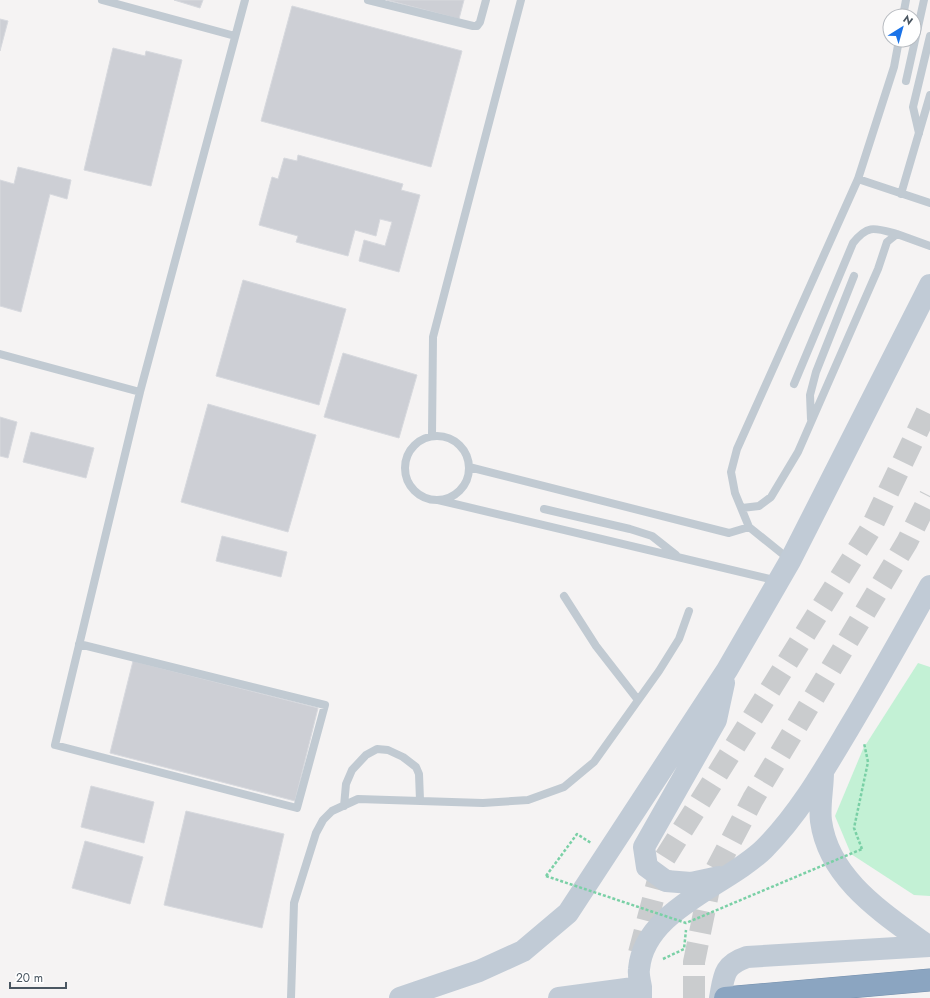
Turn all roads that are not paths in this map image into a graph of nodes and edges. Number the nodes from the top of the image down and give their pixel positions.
1 (102, 0) edge
2 (245, 0) edge
3 (368, 0) edge
4 (486, 0) edge
5 (522, 0) edge
6 (924, 0) edge
7 (235, 36) junction
8 (930, 36) edge
9 (898, 48) edge
10 (906, 81) dead end
11 (930, 95) edge
12 (919, 132) junction
13 (858, 179) junction
14 (901, 194) junction
15 (930, 203) edge
16 (897, 234) junction
17 (930, 246) edge
18 (854, 276) dead end
19 (930, 285) edge
20 (0, 354) edge
21 (794, 384) dead end
22 (140, 392) junction
23 (811, 422) junction
24 (432, 435) junction
25 (469, 467) junction
26 (438, 500) junction
27 (544, 508) dead end
28 (742, 508) junction
29 (749, 527) junction
30 (680, 558) junction
31 (790, 561) junction
32 (779, 581) junction
33 (930, 586) edge
34 (564, 596) dead end
35 (689, 611) dead end
36 (79, 644) junction
37 (727, 670) junction
38 (638, 700) junction
39 (823, 772) junction
40 (420, 800) junction
41 (344, 806) junction
42 (730, 875) junction
43 (929, 946) edge
44 (930, 980) edge
45 (641, 993) edge
46 (291, 998) edge
47 (400, 998) edge
48 (559, 998) edge
49 (720, 998) edge
50 (725, 998) edge

1 - 7 lane
2 - 7 lane
3 - 4 lane
5 - 24 lane
6 - 10 lane
7 - 22 lane
8 - 12 lane
9 - 13 lane
11 - 12 lane
12 - 14 lane
13 - 14 lane
13 - 28 lane
14 - 15 lane
16 - 17 lane
16 - 21 lane
16 - 23 lane
18 - 23 lane
19 - 31 main road
20 - 22 lane
22 - 36 lane
23 - 28 lane
24 - 25 lane
24 - 26 lane
25 - 26 lane
25 - 29 lane
26 - 30 lane
27 - 30 lane
28 - 29 lane
29 - 31 lane
30 - 32 lane
31 - 32 main road
32 - 37 main road
33 - 39 main road
34 - 38 lane
35 - 38 lane
36 - 36 lane
37 - 42 main road
37 - 47 main road
38 - 40 lane
39 - 42 main road
39 - 43 main road
40 - 41 lane
40 - 41 lane
41 - 46 lane
42 - 45 main road
43 - 49 main road
44 - 50 highway
45 - 48 main road

